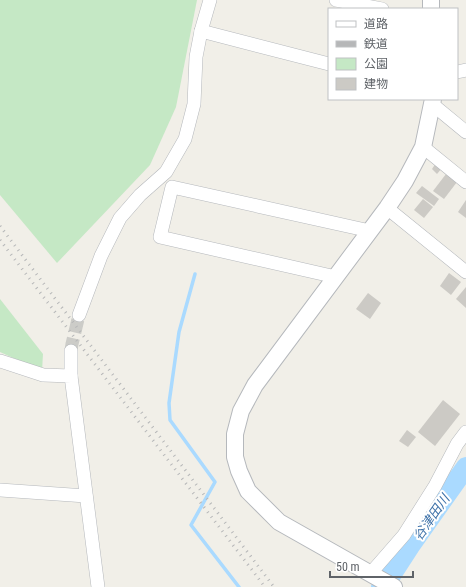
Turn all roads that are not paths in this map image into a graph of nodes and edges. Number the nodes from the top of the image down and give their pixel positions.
1 (210, 0) edge
2 (336, 0) edge
3 (377, 8) edge
4 (201, 31) junction
5 (328, 64) edge
6 (432, 102) edge
7 (466, 132) edge
8 (423, 147) junction
9 (466, 182) edge
10 (387, 208) junction
11 (370, 231) junction
12 (466, 272) edge
13 (336, 277) junction
14 (79, 315) tunnel mouth
15 (72, 352) tunnel mouth
16 (0, 361) edge
17 (71, 376) junction
18 (466, 432) edge
19 (0, 490) edge
20 (86, 496) junction
21 (374, 576) junction
22 (98, 587) edge
23 (394, 587) edge

1 - 4 street
2 - 3 street
4 - 5 street
4 - 14 street
6 - 7 street
6 - 8 street
8 - 9 street
8 - 10 street
10 - 11 street
10 - 12 street
11 - 13 street
11 - 13 street
13 - 21 street
15 - 17 street
16 - 17 street
17 - 20 street
18 - 21 street
19 - 20 street
20 - 22 street
21 - 23 street

